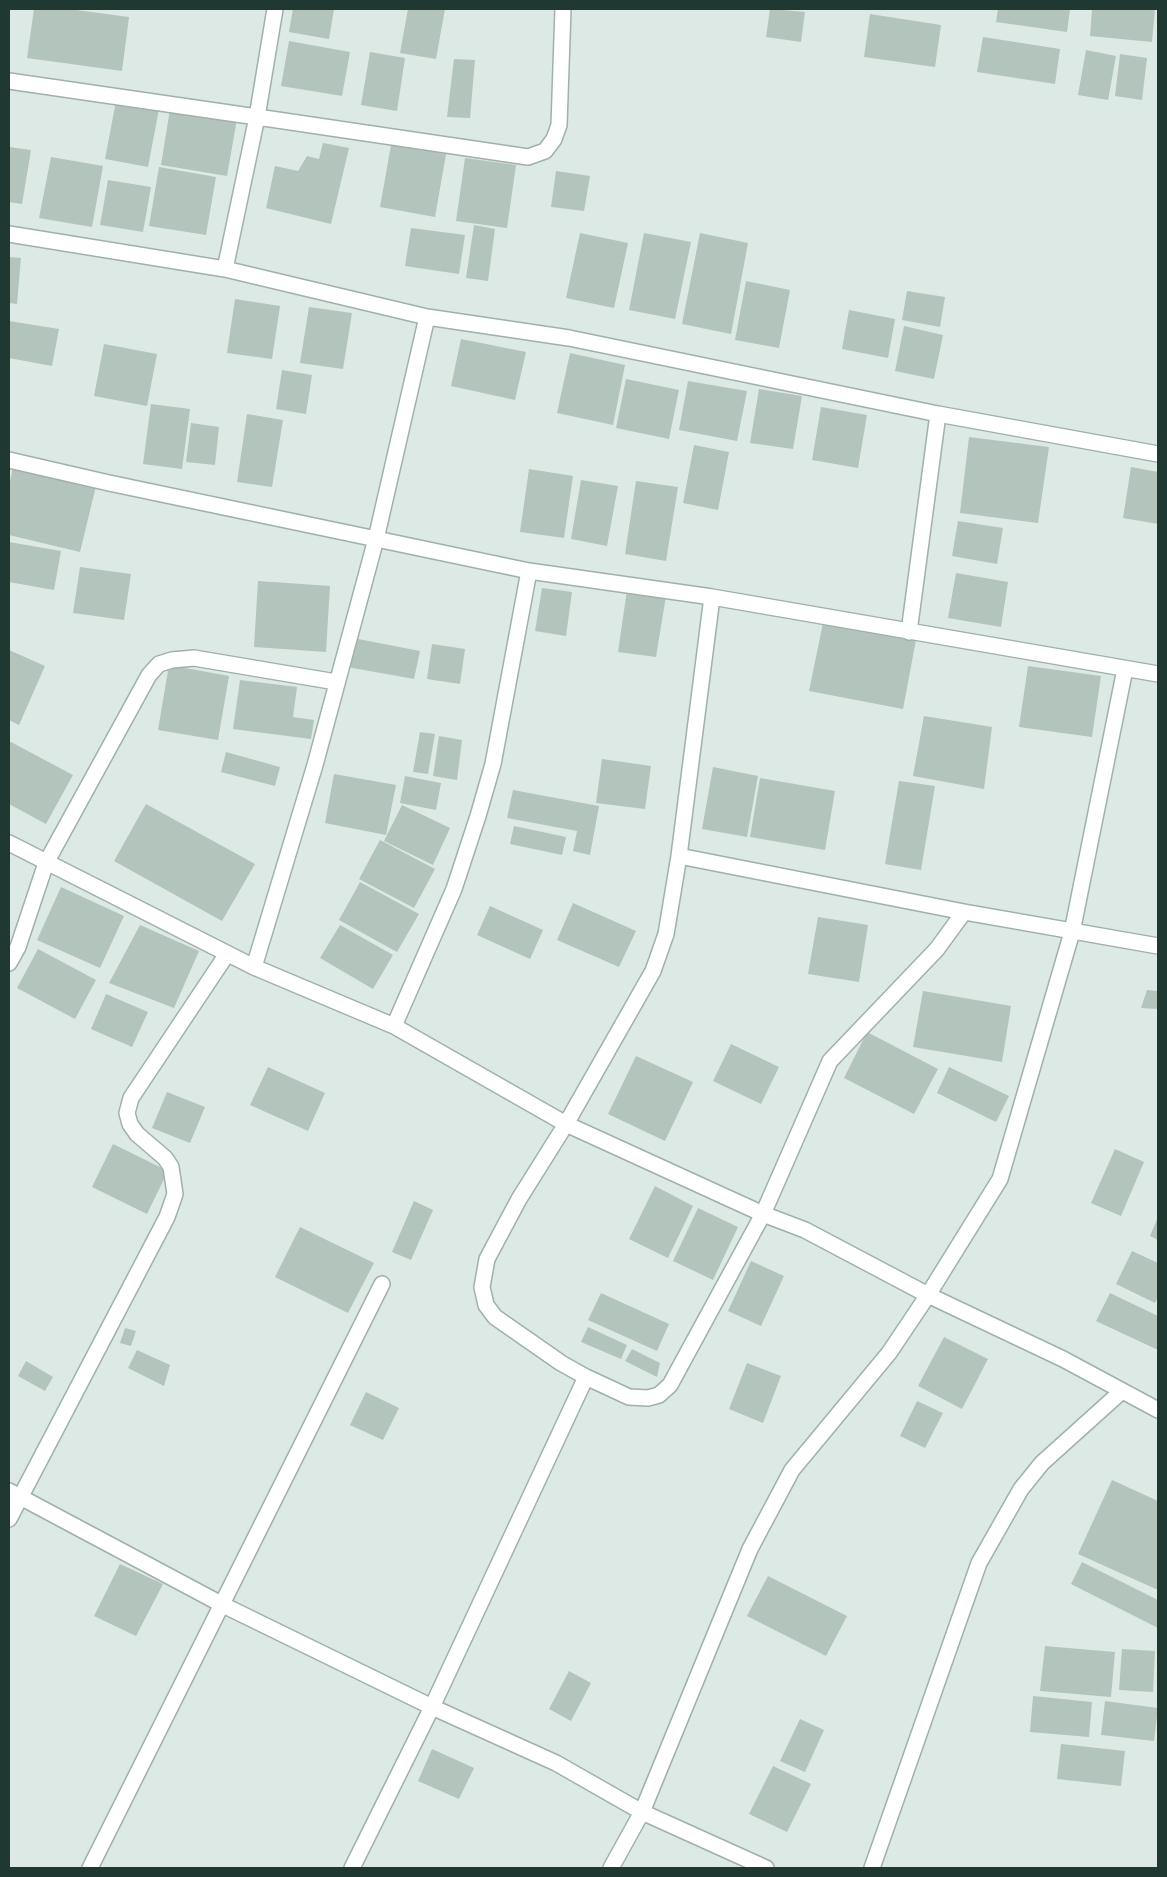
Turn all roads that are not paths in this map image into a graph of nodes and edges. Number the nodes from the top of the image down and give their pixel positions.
1 (275, 9) edge
2 (563, 9) edge
3 (9, 81) edge
4 (257, 117) junction
5 (9, 234) edge
6 (225, 269) junction
7 (427, 317) junction
8 (938, 414) junction
9 (1158, 454) edge
10 (9, 460) edge
11 (376, 539) junction
12 (529, 571) junction
13 (712, 597) junction
14 (909, 632) junction
15 (1125, 669) junction
16 (1158, 674) edge
17 (336, 682) junction
18 (9, 843) edge
19 (679, 856) junction
20 (46, 863) junction
21 (964, 912) junction
22 (1072, 932) junction
23 (1158, 946) edge
24 (227, 954) junction
25 (9, 963) edge
26 (254, 967) junction
27 (394, 1026) junction
28 (566, 1124) junction
29 (764, 1214) junction
30 (382, 1284) dead end
31 (928, 1295) junction
32 (586, 1377) junction
33 (1122, 1391) junction
34 (1158, 1410) edge
35 (14, 1493) edge
36 (9, 1519) edge
37 (223, 1605) junction
38 (432, 1708) junction
39 (642, 1812) junction
40 (90, 1868) edge
41 (352, 1868) edge
42 (611, 1868) edge
43 (766, 1868) edge
44 (872, 1868) edge

1 - 4 street
2 - 4 street
3 - 4 street
4 - 6 street
5 - 6 street
6 - 7 street
7 - 8 street
7 - 11 street
8 - 9 street
8 - 14 street
10 - 11 street
11 - 12 street
11 - 17 street
12 - 13 street
12 - 27 street
13 - 14 street
13 - 19 street
14 - 15 street
15 - 16 street
15 - 22 street
17 - 20 street
17 - 26 street
18 - 20 street
19 - 21 street
19 - 28 street
20 - 24 street
20 - 25 street
21 - 22 street
21 - 29 street
22 - 23 street
22 - 31 street
24 - 26 street
24 - 35 street
26 - 27 street
27 - 28 street
28 - 29 street
28 - 32 street
29 - 31 street
29 - 32 street
30 - 37 street
31 - 33 street
31 - 39 street
32 - 38 street
33 - 34 street
33 - 44 street
35 - 36 street
35 - 37 street
37 - 38 street
37 - 40 street
38 - 39 street
38 - 41 street
39 - 42 street
39 - 43 street

